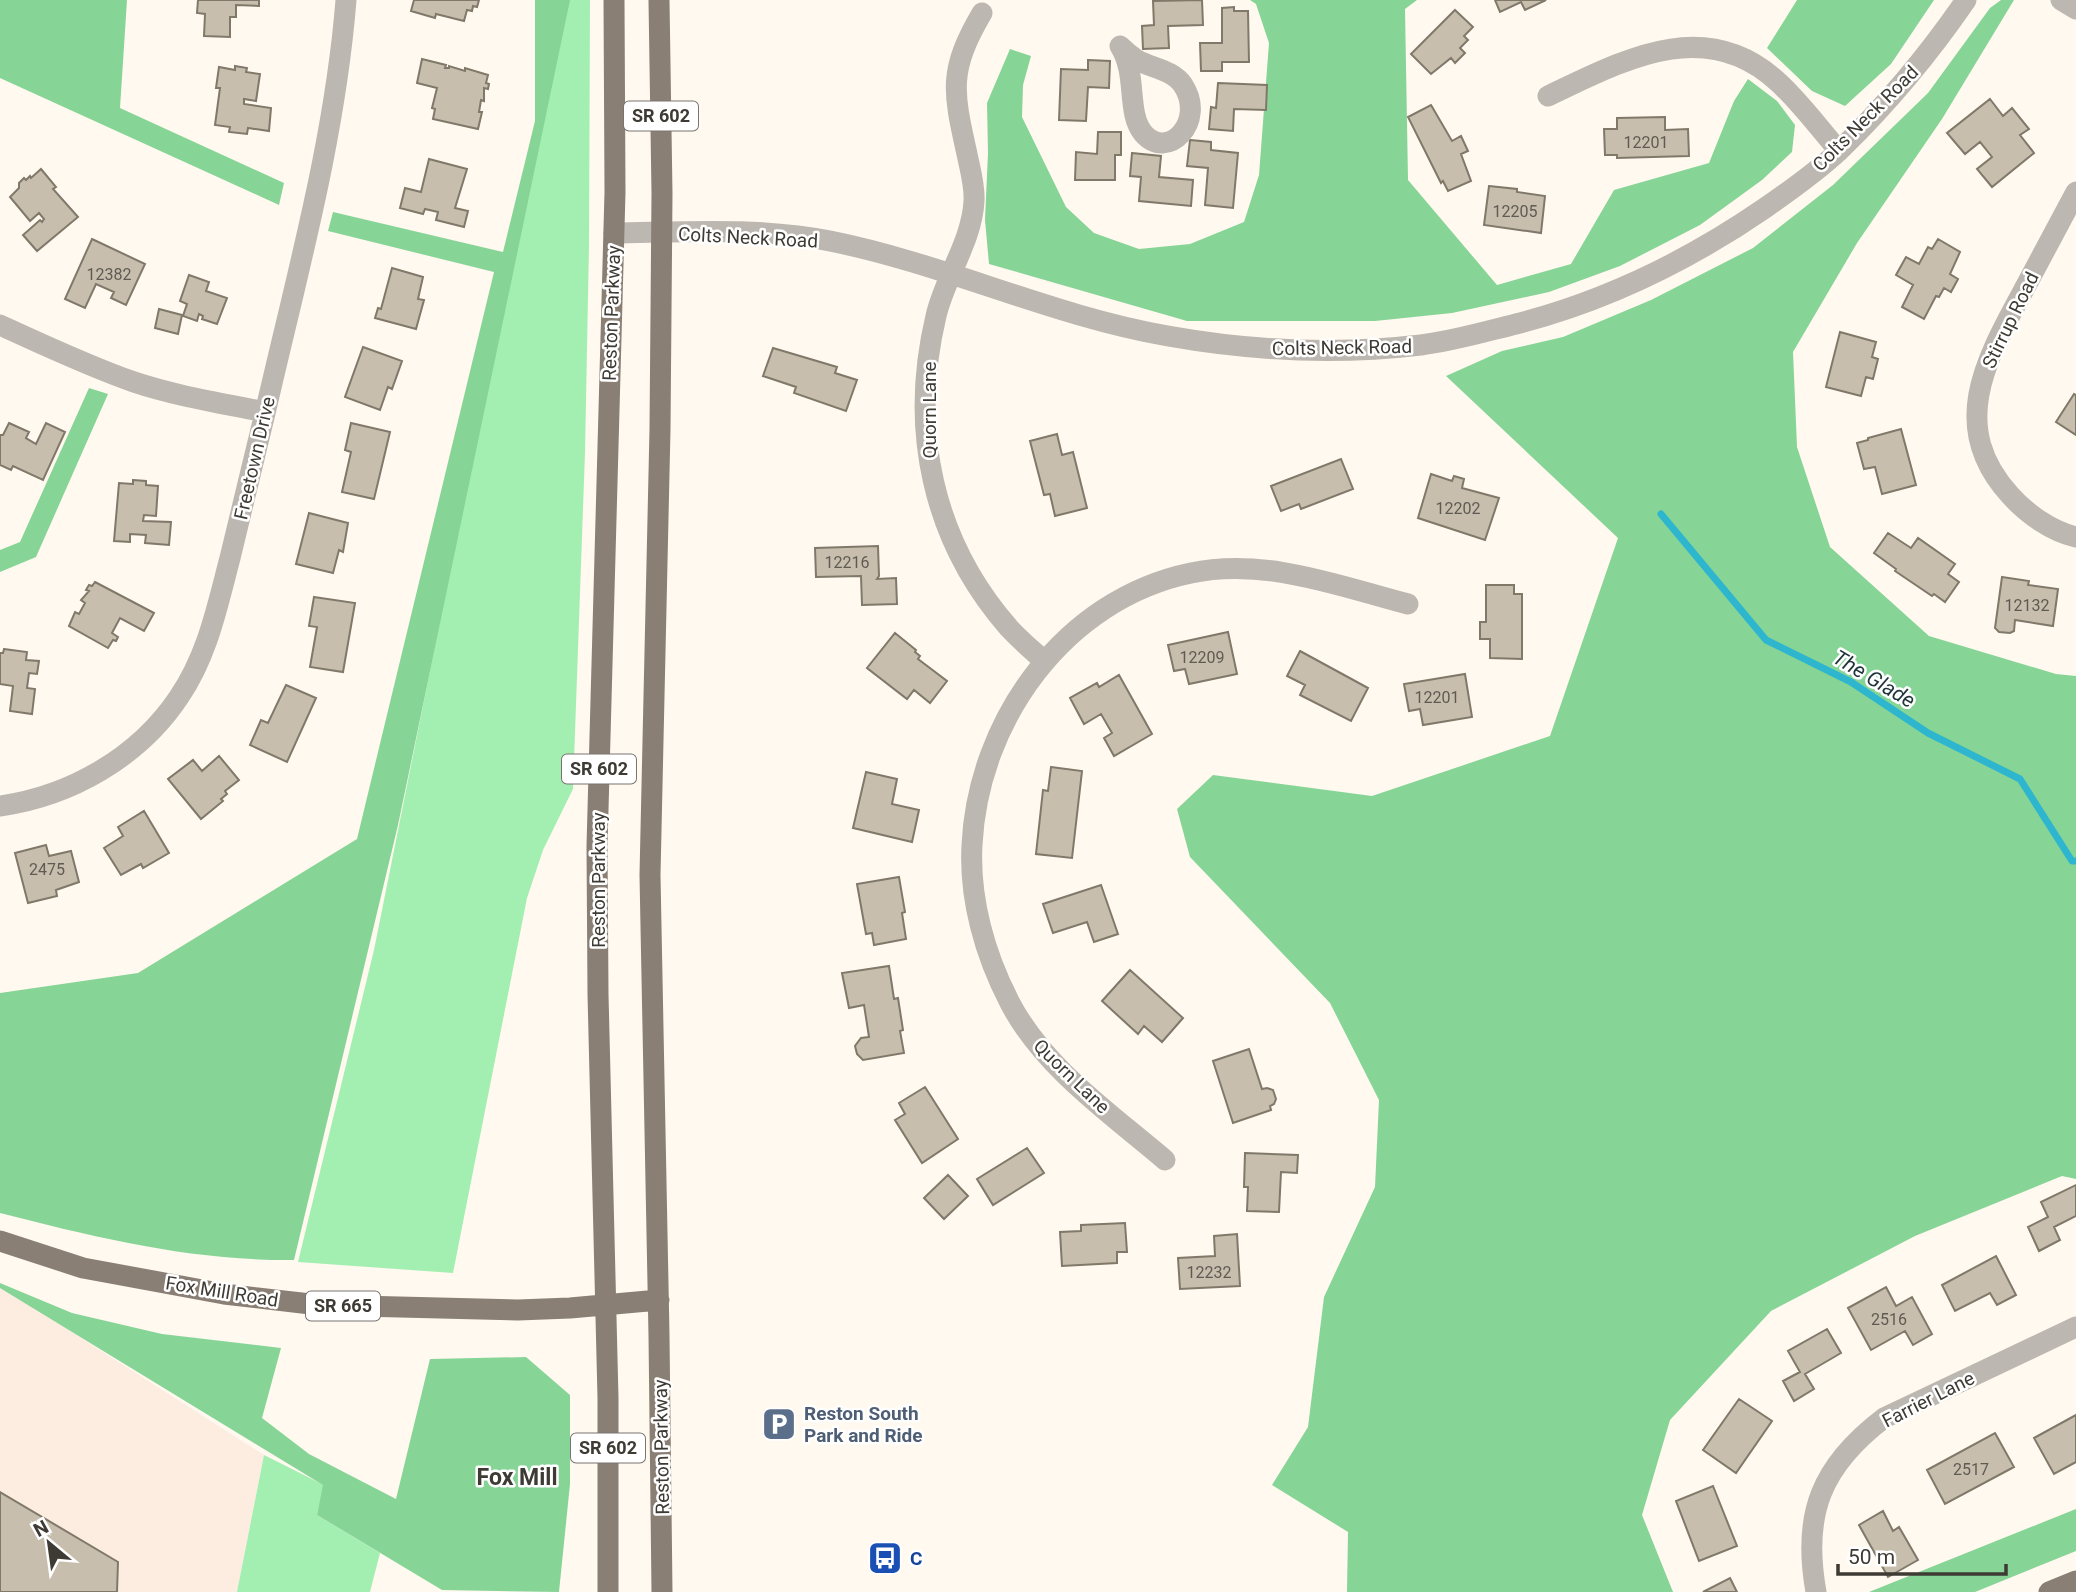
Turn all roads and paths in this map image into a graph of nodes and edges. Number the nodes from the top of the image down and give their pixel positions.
1 (346, 0) edge
2 (614, 0) edge
3 (659, 0) edge
4 (1966, 0) edge
5 (2061, 0) edge
6 (2076, 9) edge
7 (982, 13) dead end
8 (1548, 96) dead end
9 (1179, 136) joint
10 (1839, 151) junction
11 (2076, 192) edge
12 (662, 232) junction
13 (614, 233) junction
14 (950, 273) junction
15 (0, 325) edge
16 (265, 412) junction
17 (2076, 537) edge
18 (1408, 604) dead end
19 (1044, 661) junction
20 (0, 806) edge
21 (1165, 1160) dead end
22 (0, 1241) edge
23 (659, 1300) junction
24 (605, 1305) junction
25 (2076, 1327) edge
26 (2076, 1581) edge
27 (608, 1592) edge
28 (662, 1592) edge
29 (1816, 1592) edge
30 (2049, 1592) edge

1 - 16 street, Freetown Drive
2 - 13 main road, Reston Parkway / SR 602
3 - 12 main road, Reston Parkway / SR 602
4 - 10 street, Colts Neck Road
5 - 6 street
7 - 14 street, Quorn Lane
8 - 10 street
9 - 9 street
10 - 14 street, Colts Neck Road
11 - 17 street, Stirrup Road
12 - 13 street, Colts Neck Road
12 - 14 street, Colts Neck Road
12 - 23 main road, Reston Parkway / SR 602
13 - 24 main road, Reston Parkway / SR 602
14 - 19 street, Quorn Lane
15 - 16 street
16 - 20 street, Freetown Drive
18 - 19 street, Quorn Lane
19 - 21 street, Quorn Lane
22 - 24 main road, Fox Mill Road / SR 665
23 - 24 main road, Fox Mill Road / SR 665
23 - 28 main road, Reston Parkway / SR 602
24 - 27 main road, Reston Parkway / SR 602
25 - 29 street, Farrier Lane
26 - 30 main road

